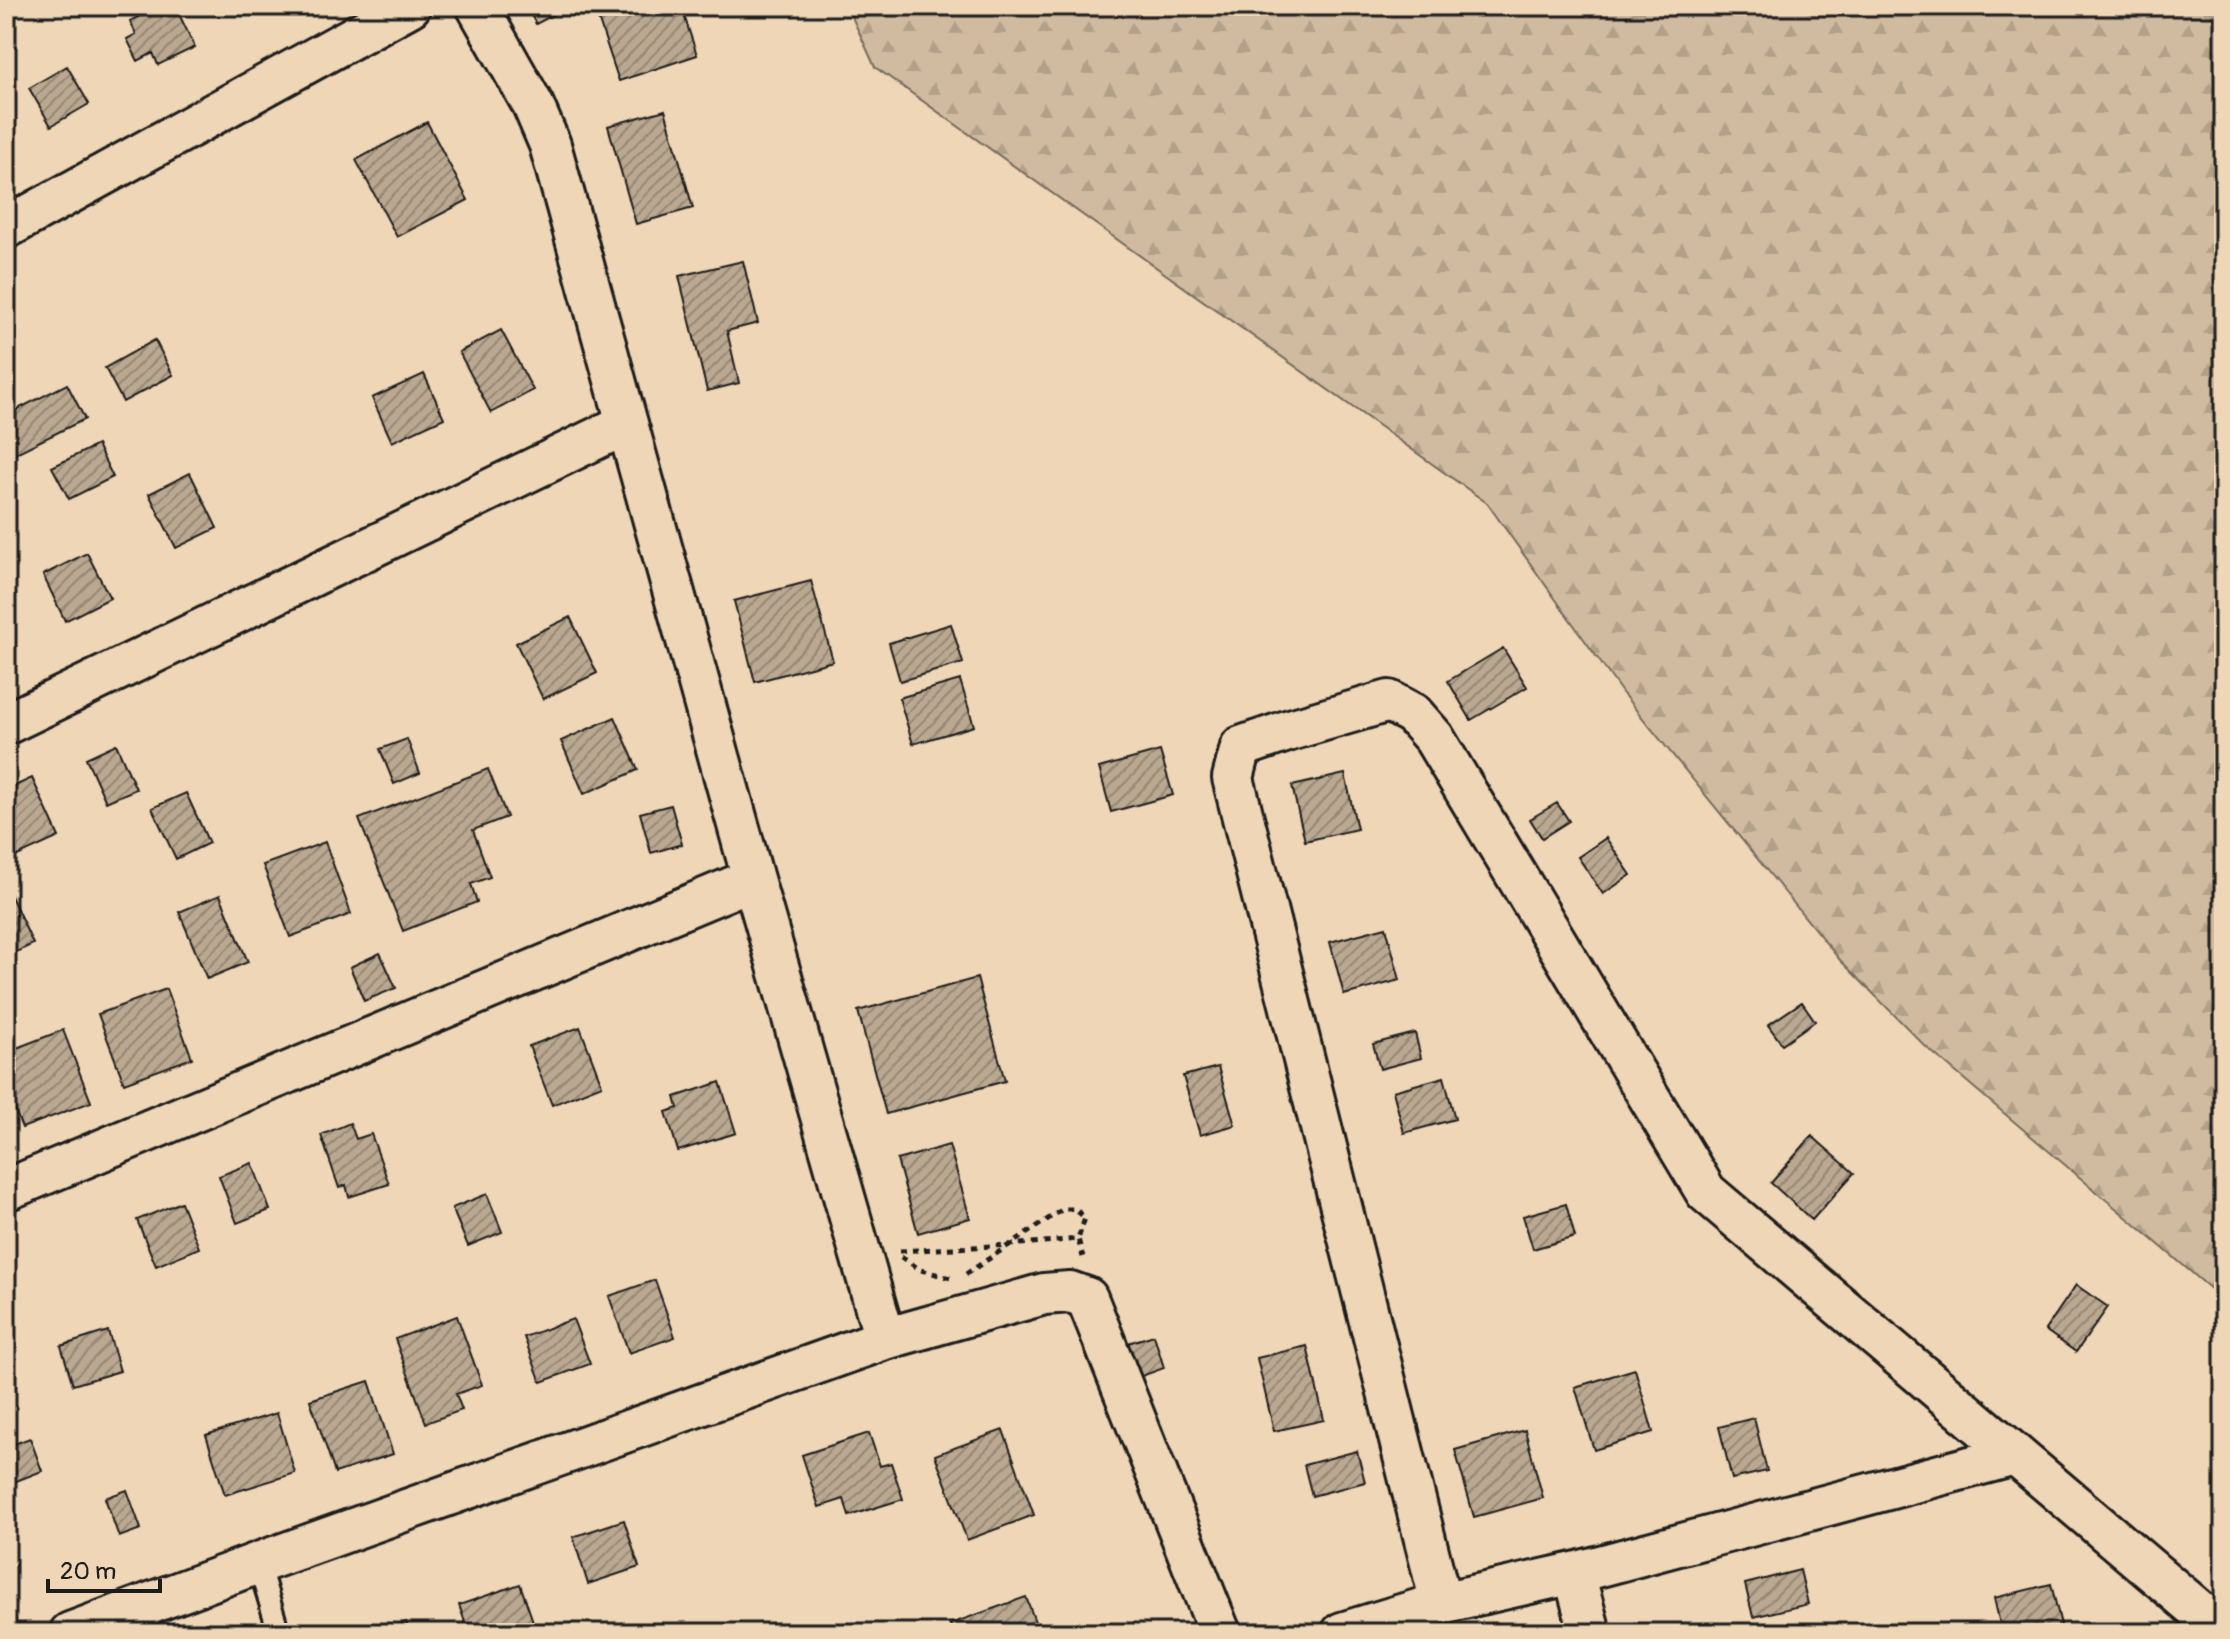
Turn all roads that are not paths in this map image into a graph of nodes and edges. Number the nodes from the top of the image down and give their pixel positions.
1 (410, 6) edge
2 (477, 6) edge
3 (6, 228) edge
4 (626, 424) junction
5 (6, 724) edge
6 (753, 879) junction
7 (6, 1190) edge
8 (885, 1339) junction
9 (2015, 1455) junction
10 (258, 1563) junction
11 (1574, 1573) junction
12 (1441, 1603) junction
13 (2224, 1632) edge
14 (70, 1633) edge
15 (279, 1633) edge
16 (1220, 1633) edge
17 (1342, 1633) edge
18 (1590, 1633) edge

1 - 3 street
2 - 4 street
4 - 5 street
4 - 6 street
6 - 7 street
6 - 8 street
8 - 10 street
8 - 16 street
9 - 11 street
9 - 12 street
9 - 13 street
10 - 14 street
10 - 15 lane
11 - 12 street
11 - 18 street
12 - 17 street

